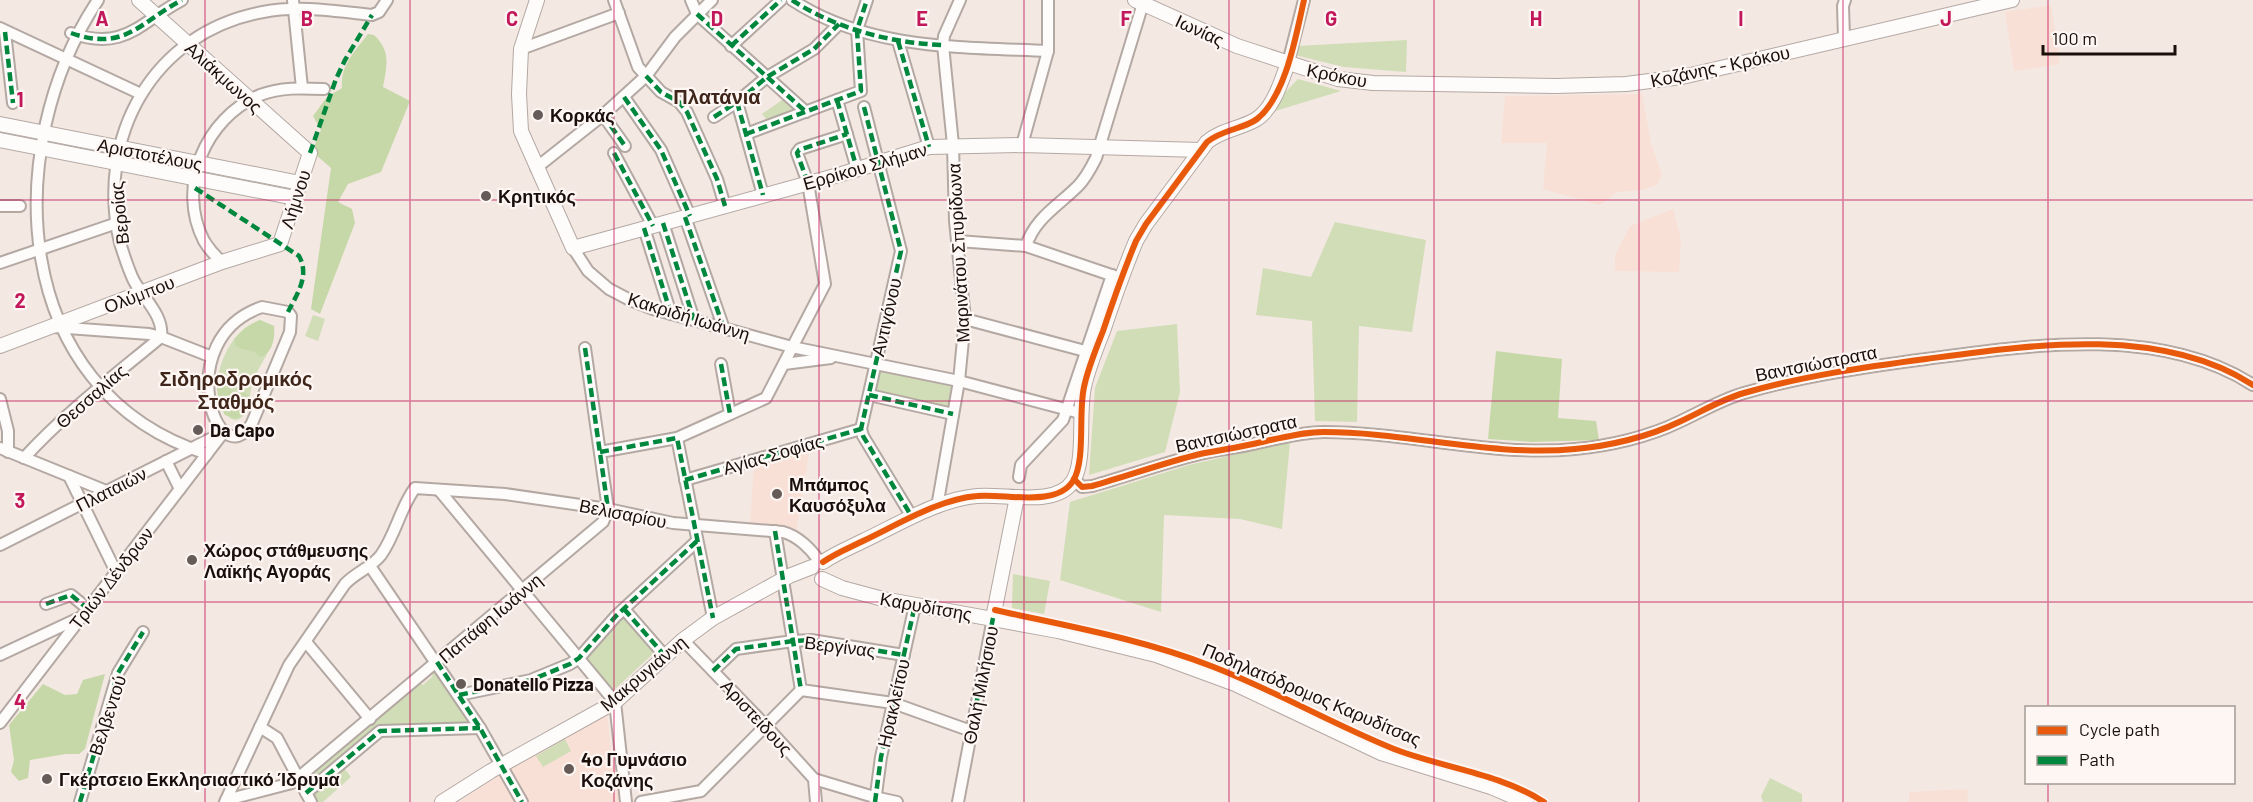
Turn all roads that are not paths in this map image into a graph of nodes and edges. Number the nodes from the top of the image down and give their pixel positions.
1 (98, 0) edge
2 (139, 0) edge
3 (182, 0) edge
4 (387, 0) edge
5 (537, 0) edge
6 (614, 0) edge
7 (691, 0) edge
8 (712, 0) edge
9 (781, 0) edge
10 (792, 0) edge
11 (867, 0) edge
12 (960, 0) edge
13 (1048, 0) edge
14 (1304, 0) edge
15 (1845, 0) edge
16 (2012, 0) edge
17 (1144, 1) edge
18 (294, 4) edge
19 (619, 13) junction
20 (697, 14) junction
21 (156, 16) junction
22 (839, 24) junction
23 (857, 30) junction
24 (2, 31) edge
25 (71, 33) junction
26 (1844, 38) junction
27 (898, 41) junction
28 (187, 43) junction
29 (943, 45) junction
30 (731, 46) junction
31 (521, 49) junction
32 (1048, 51) junction
33 (55, 59) junction
34 (1288, 63) junction
35 (646, 76) junction
36 (767, 77) junction
37 (1387, 83) joint
38 (302, 88) junction
39 (324, 89) dead end
40 (141, 94) junction
41 (624, 97) junction
42 (250, 100) junction
43 (837, 100) junction
44 (737, 102) junction
45 (13, 103) dead end
46 (864, 107) dead end
47 (806, 112) junction
48 (603, 115) junction
49 (714, 117) dead end
50 (0, 124) edge
51 (29, 125) junction
52 (746, 134) junction
53 (847, 134) junction
54 (0, 140) edge
55 (1023, 145) junction
56 (625, 146) dead end
57 (953, 146) junction
58 (1100, 146) junction
59 (118, 147) junction
60 (929, 147) junction
61 (25, 149) junction
62 (1202, 150) junction
63 (310, 153) joint
64 (614, 153) dead end
65 (116, 162) junction
66 (879, 162) junction
67 (199, 163) junction
68 (536, 168) junction
69 (857, 169) junction
70 (196, 178) junction
71 (300, 183) junction
72 (808, 183) junction
73 (763, 195) junction
74 (295, 198) junction
75 (0, 206) edge
76 (725, 206) junction
77 (20, 207) dead end
78 (687, 216) junction
79 (117, 223) junction
80 (653, 226) junction
81 (958, 241) junction
82 (24, 243) dead end
83 (280, 244) joint
84 (1026, 246) junction
85 (573, 248) junction
86 (27, 258) junction
87 (222, 262) junction
88 (0, 263) edge
89 (1117, 277) junction
90 (141, 293) junction
91 (45, 312) dead end
92 (671, 314) junction
93 (965, 319) junction
94 (694, 320) junction
95 (723, 326) junction
96 (51, 327) junction
97 (161, 337) junction
98 (0, 346) edge
99 (792, 347) junction
100 (585, 348) dead end
101 (1085, 351) junction
102 (841, 356) junction
103 (212, 357) junction
104 (876, 363) junction
105 (721, 364) dead end
106 (784, 364) junction
107 (959, 381) junction
108 (2253, 385) edge
109 (99, 388) junction
110 (869, 395) junction
111 (0, 399) edge
112 (1065, 409) junction
113 (1080, 412) junction
114 (730, 414) junction
115 (953, 414) junction
116 (861, 429) junction
117 (223, 433) junction
118 (677, 438) junction
119 (191, 449) junction
120 (4, 450) edge
121 (600, 452) junction
122 (207, 454) junction
123 (24, 458) junction
124 (166, 462) junction
125 (69, 476) junction
126 (1019, 477) dead end
127 (1074, 479) junction
128 (685, 480) junction
129 (180, 489) junction
130 (439, 490) junction
131 (106, 491) junction
132 (1017, 497) junction
133 (82, 503) junction
134 (937, 507) junction
135 (608, 508) junction
136 (912, 517) junction
137 (694, 525) junction
138 (775, 531) junction
139 (698, 541) junction
140 (0, 545) edge
141 (370, 566) junction
142 (822, 569) junction
143 (116, 572) junction
144 (783, 580) junction
145 (522, 591) junction
146 (46, 604) dead end
147 (915, 605) junction
148 (624, 609) junction
149 (84, 613) junction
150 (713, 618) junction
151 (993, 618) junction
152 (143, 633) dead end
153 (683, 640) junction
154 (793, 641) junction
155 (306, 642) junction
156 (0, 655) edge
157 (904, 655) junction
158 (665, 656) junction
159 (579, 658) junction
160 (437, 663) junction
161 (713, 671) junction
162 (801, 690) junction
163 (459, 695) junction
164 (615, 702) junction
165 (893, 703) junction
166 (370, 719) junction
167 (0, 723) edge
168 (766, 726) junction
169 (260, 727) junction
170 (480, 728) junction
171 (971, 731) junction
172 (502, 765) junction
173 (298, 778) junction
174 (814, 779) junction
175 (701, 797) edge
176 (309, 798) edge
177 (874, 800) edge
178 (226, 801) edge
179 (80, 802) edge
180 (442, 802) edge
181 (522, 802) edge
182 (626, 802) edge
183 (641, 802) edge
184 (816, 802) edge
185 (897, 802) edge
186 (958, 802) edge
187 (1526, 802) edge

1 - 25 street
2 - 21 street, Αλιάκμωνος
3 - 21 street
4 - 18 street, Βεροίας
5 - 31 street, Κακριδή Ιωάννη
6 - 19 street
7 - 20 street
8 - 20 street
9 - 30 street
10 - 22 street
11 - 23 street
12 - 29 street, Μαρινάτου Σπυρίδωνα
13 - 32 street
14 - 34 street
15 - 26 street
16 - 26 street, Κοζάνης - Κρόκου
17 - 34 street, Ιωνίας
17 - 58 street
18 - 28 street, Βεροίας
18 - 38 street
19 - 31 street
19 - 35 street
20 - 30 street
20 - 35 street
21 - 25 street
21 - 28 street, Αλιάκμωνος
22 - 23 street
22 - 36 street
23 - 27 street
23 - 43 street
24 - 33 street
24 - 45 street
25 - 33 street
26 - 37 street, Κοζάνης - Κρόκου
27 - 29 street
27 - 60 street
28 - 40 street, Βεροίας
28 - 42 street, Αλιάκμωνος
29 - 32 street
29 - 57 street, Μαρινάτου Σπυρίδωνα
30 - 36 street
31 - 68 street, Κακριδή Ιωάννη
32 - 55 street
33 - 40 street
34 - 37 street, Κρόκου
34 - 62 street
35 - 41 street
35 - 76 street
36 - 44 street
36 - 47 street
38 - 39 street
38 - 42 street
40 - 59 street, Βεροίας
41 - 48 street
41 - 78 street
42 - 63 street, Αλιάκμωνος
42 - 67 street
43 - 47 street
43 - 53 street
44 - 49 street
44 - 52 street
46 - 66 street, Αντιγόνου
47 - 52 street
48 - 56 street
48 - 68 street
50 - 51 street, Αριστοτέλους
51 - 59 street, Αριστοτέλους
51 - 61 street
52 - 73 street
53 - 69 street
53 - 72 street
54 - 61 street, Αριστοτέλους
55 - 57 street, Ερρίκου Σλήμαν
55 - 58 street, Ερρίκου Σλήμαν
57 - 60 street, Ερρίκου Σλήμαν
57 - 81 street, Μαρινάτου Σπυρίδωνα
58 - 62 street, Ερρίκου Σλήμαν
58 - 84 street
59 - 65 street, Βεροίας
59 - 67 street, Αριστοτέλους
60 - 66 street, Ερρίκου Σλήμαν
61 - 65 street, Αριστοτέλους
62 - 89 street
63 - 71 street, Λήμνου
64 - 80 street
65 - 70 street, Αριστοτέλους
65 - 79 street, Βεροίας
66 - 69 street, Ερρίκου Σλήμαν
66 - 104 street, Αντιγόνου
67 - 70 street
67 - 71 street, Αριστοτέλους
68 - 85 street, Κακριδή Ιωάννη
69 - 72 street, Ερρίκου Σλήμαν
70 - 74 street, Αριστοτέλους
70 - 87 street
71 - 74 street, Λήμνου
72 - 73 street, Ερρίκου Σλήμαν
72 - 99 street
73 - 76 street, Ερρίκου Σλήμαν
74 - 83 street, Λήμνου
75 - 77 street
76 - 78 street, Ερρίκου Σλήμαν
78 - 80 street, Ερρίκου Σλήμαν
78 - 95 street
79 - 86 street
79 - 90 street, Βεροίας
80 - 85 street, Ερρίκου Σλήμαν
80 - 92 street
80 - 94 street
81 - 84 street
81 - 93 street, Μαρινάτου Σπυρίδωνα
82 - 86 street
83 - 87 street, Ολύμπου
84 - 89 street
85 - 92 street, Κακριδή Ιωάννη
86 - 88 street
87 - 90 street, Ολύμπου
89 - 101 street
89 - 113 street
90 - 96 street, Ολύμπου
90 - 97 street, Βεροίας
91 - 96 street
92 - 94 street, Κακριδή Ιωάννη
93 - 101 street
93 - 107 street, Μαρινάτου Σπυρίδωνα
94 - 95 street, Κακριδή Ιωάννη
95 - 99 street, Κακριδή Ιωάννη
96 - 97 street
96 - 98 street, Ολύμπου
96 - 109 street
97 - 103 street
97 - 109 street, Θεσσαλίας
99 - 102 street, Κακριδή Ιωάννη
99 - 106 street
100 - 121 street
101 - 112 street
102 - 104 street, Κακριδή Ιωάννη
102 - 106 street
103 - 117 street
103 - 117 street, Πλαταιών
104 - 107 street, Κακριδή Ιωάννη
104 - 110 street, Αντιγόνου
105 - 114 street
106 - 114 street
107 - 112 street, Κακριδή Ιωάννη
107 - 115 street, Μαρινάτου Σπυρίδωνα
108 - 127 street, Βαντσιώστρατα
109 - 119 street
109 - 123 street, Θεσσαλίας
110 - 115 street
110 - 116 street, Αντιγόνου
111 - 120 street
112 - 113 street, Κακριδή Ιωάννη
112 - 126 street
113 - 127 street
114 - 118 street
115 - 134 street, Μαρινάτου Σπυρίδωνα
116 - 128 street, Αγίας Σοφίας
116 - 136 street
117 - 119 street, Πλαταιών
117 - 122 street, Τριών Δένδρων
118 - 121 street
118 - 128 street
119 - 122 street
119 - 124 street, Πλαταιών
120 - 123 street
121 - 135 street
122 - 129 street, Τριών Δένδρων
123 - 125 street
124 - 129 street
124 - 131 street, Πλαταιών
125 - 131 street
125 - 133 street
127 - 132 street, Μακρυγιάννη
128 - 137 street
129 - 143 street, Τριών Δένδρων
130 - 135 street, Βελισαρίου
130 - 141 street, Βελισαρίου
130 - 145 street
131 - 133 street, Πλαταιών
132 - 134 street, Μακρυγιάννη
132 - 151 street, Θαλή Μιλήσιου
133 - 140 street, Πλαταιών
133 - 143 street
134 - 136 street, Μακρυγιάννη
135 - 137 street, Βελισαρίου
135 - 145 street, Παπάφη Ιωάννη
136 - 142 street, Μακρυγιάννη
137 - 138 street, Βελισαρίου
137 - 139 street
138 - 142 street, Βελισαρίου
138 - 144 street
139 - 148 street
139 - 150 street
141 - 155 street
141 - 160 street
142 - 144 street, Μακρυγιάννη
142 - 147 street, Καρυδίτσης
143 - 149 street, Τριών Δένδρων
144 - 150 street, Μακρυγιάννη
144 - 154 street
145 - 159 street
145 - 160 street, Παπάφη Ιωάννη
146 - 149 street
147 - 151 street, Καρυδίτσης
147 - 157 street, Ηρακλείτου
148 - 158 street
148 - 159 street
149 - 156 street
149 - 167 street, Τριών Δένδρων
150 - 153 street, Μακρυγιάννη
151 - 171 street, Θαλή Μιλήσιου
151 - 187 street, Καρυδίτσης
152 - 179 street, Βελβεντού
153 - 158 street, Μακρυγιάννη
153 - 161 street, Αριστείδους
154 - 157 street, Βεργίνας
154 - 161 street, Βεργίνας
154 - 162 street
155 - 166 street
155 - 169 street
157 - 165 street, Ηρακλείτου
158 - 164 street, Μακρυγιάννη
159 - 163 street
159 - 164 street
160 - 163 street
160 - 166 street, Παπάφη Ιωάννη
161 - 168 street, Αριστείδους
162 - 165 street
162 - 168 street
163 - 170 street
164 - 172 street, Μακρυγιάννη
164 - 182 street
165 - 171 street
165 - 177 street, Ηρακλείτου
166 - 173 street, Παπάφη Ιωάννη
168 - 174 street, Αριστείδους
168 - 175 street
169 - 173 street
169 - 178 street
170 - 172 street
170 - 176 street
171 - 186 street, Θαλή Μιλήσιου
172 - 180 street, Μακρυγιάννη
172 - 181 street
173 - 176 street
173 - 178 street, Παπάφη Ιωάννη
174 - 177 street
174 - 184 street
175 - 183 street
177 - 185 street

